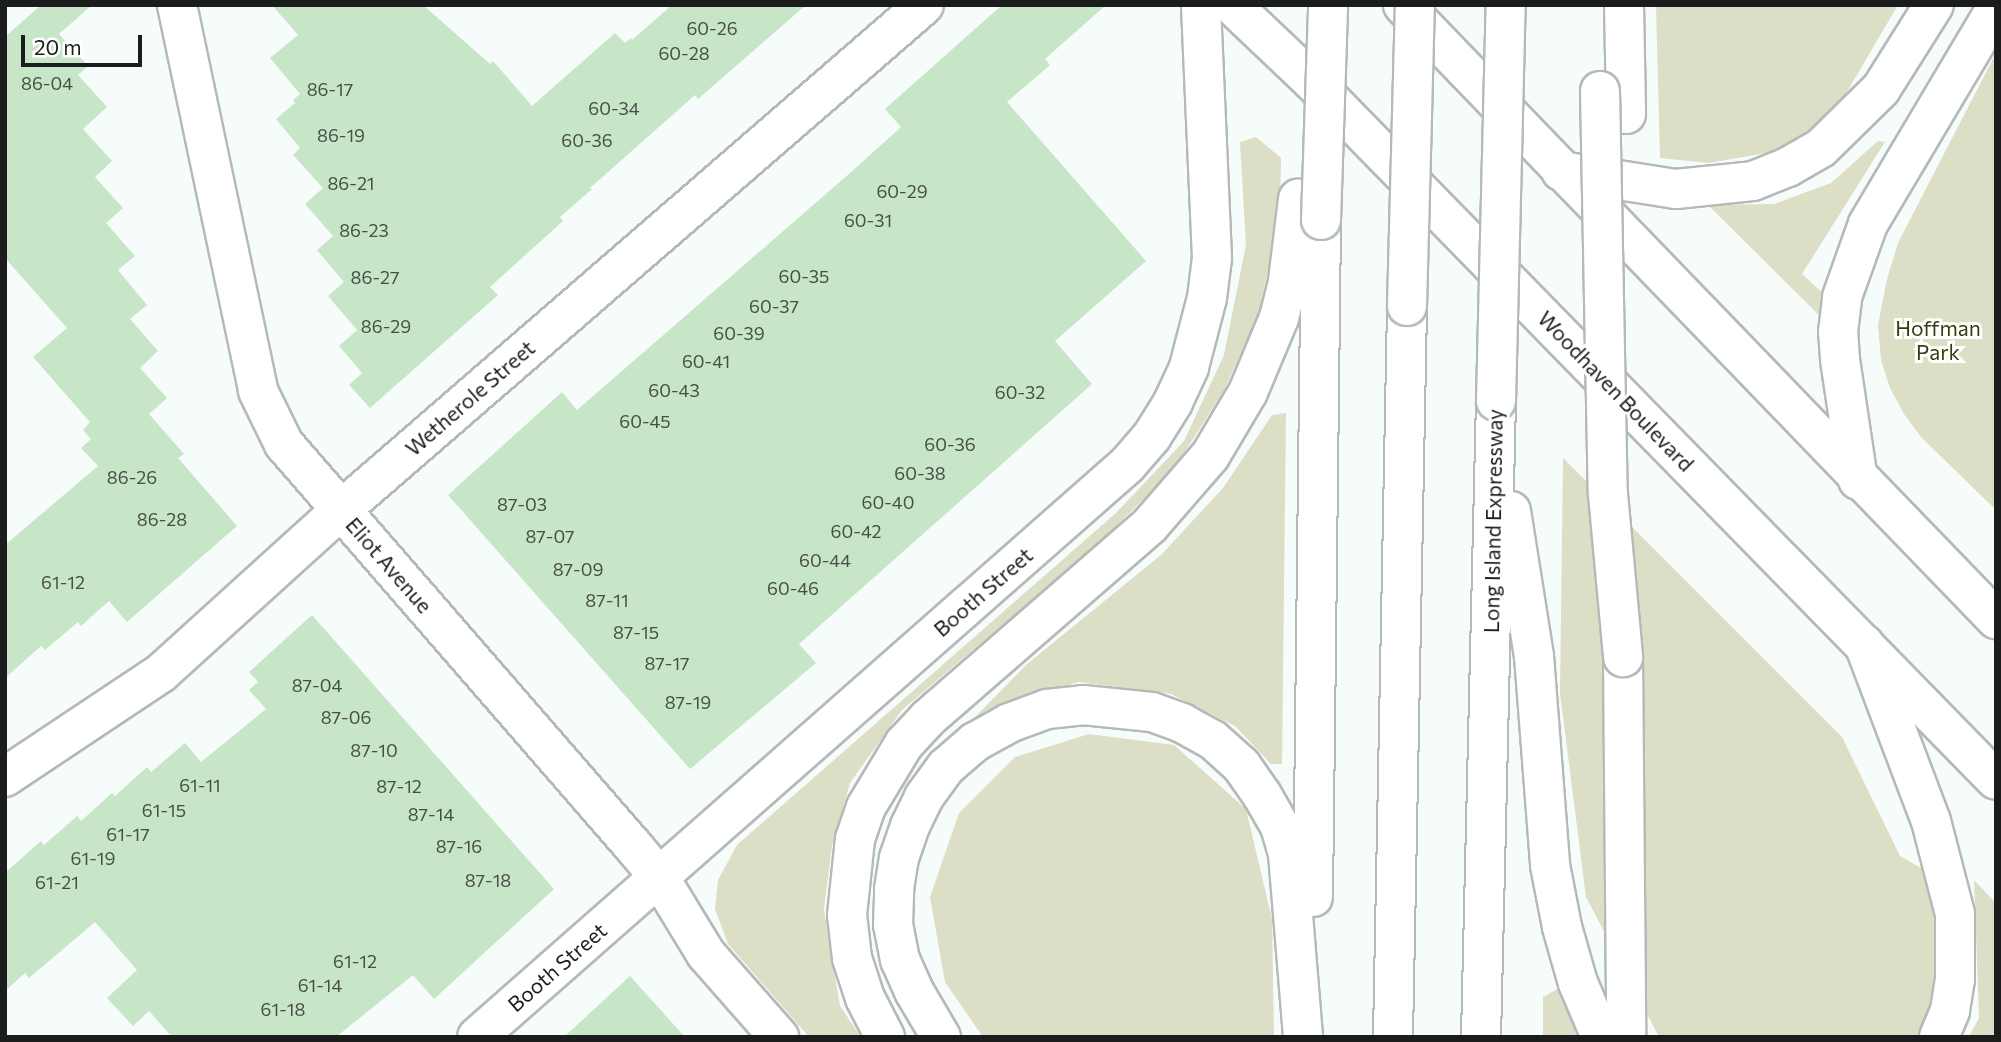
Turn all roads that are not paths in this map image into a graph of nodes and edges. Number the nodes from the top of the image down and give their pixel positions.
1 (177, 5) edge
2 (924, 5) edge
3 (1201, 5) edge
4 (1232, 5) edge
5 (1306, 5) edge
6 (1328, 5) edge
7 (1403, 5) edge
8 (1415, 5) edge
9 (1506, 5) edge
10 (1599, 5) edge
11 (1624, 5) edge
12 (1934, 5) edge
13 (1996, 8) edge
14 (1613, 102) junction
15 (1561, 171) junction
16 (1310, 210) junction
17 (1496, 409) junction
18 (1858, 480) junction
19 (341, 510) junction
20 (1996, 619) edge
21 (1864, 644) junction
22 (5, 777) edge
23 (1996, 780) edge
24 (659, 877) junction
25 (477, 1037) edge
26 (779, 1037) edge
27 (885, 1037) edge
28 (941, 1037) edge
29 (1303, 1037) edge
30 (1309, 1037) edge
31 (1393, 1037) edge
32 (1481, 1037) edge
33 (1601, 1037) edge
34 (1626, 1037) edge
35 (1938, 1037) edge

1 - 19 main road, Eliot Avenue
2 - 19 main road, Wetherole Street
3 - 24 main road, Booth Street
4 - 21 main road, Woodhaven Boulevard
5 - 16 main road
6 - 16 main road, bridge
7 - 15 main road
8 - 31 main road, bridge
9 - 17 main road, Long Island Expressway, bridge
10 - 14 main road
11 - 14 main road
12 - 15 main road
13 - 18 main road
14 - 34 main road, bridge
15 - 18 main road
16 - 27 main road
16 - 30 main road
17 - 32 main road, Long Island Expressway
17 - 33 main road
18 - 20 main road
19 - 22 main road, Wetherole Street
19 - 24 main road, Eliot Avenue
21 - 23 main road, Woodhaven Boulevard
21 - 35 main road
24 - 25 main road, Booth Street
24 - 26 main road, Eliot Avenue
28 - 29 main road

